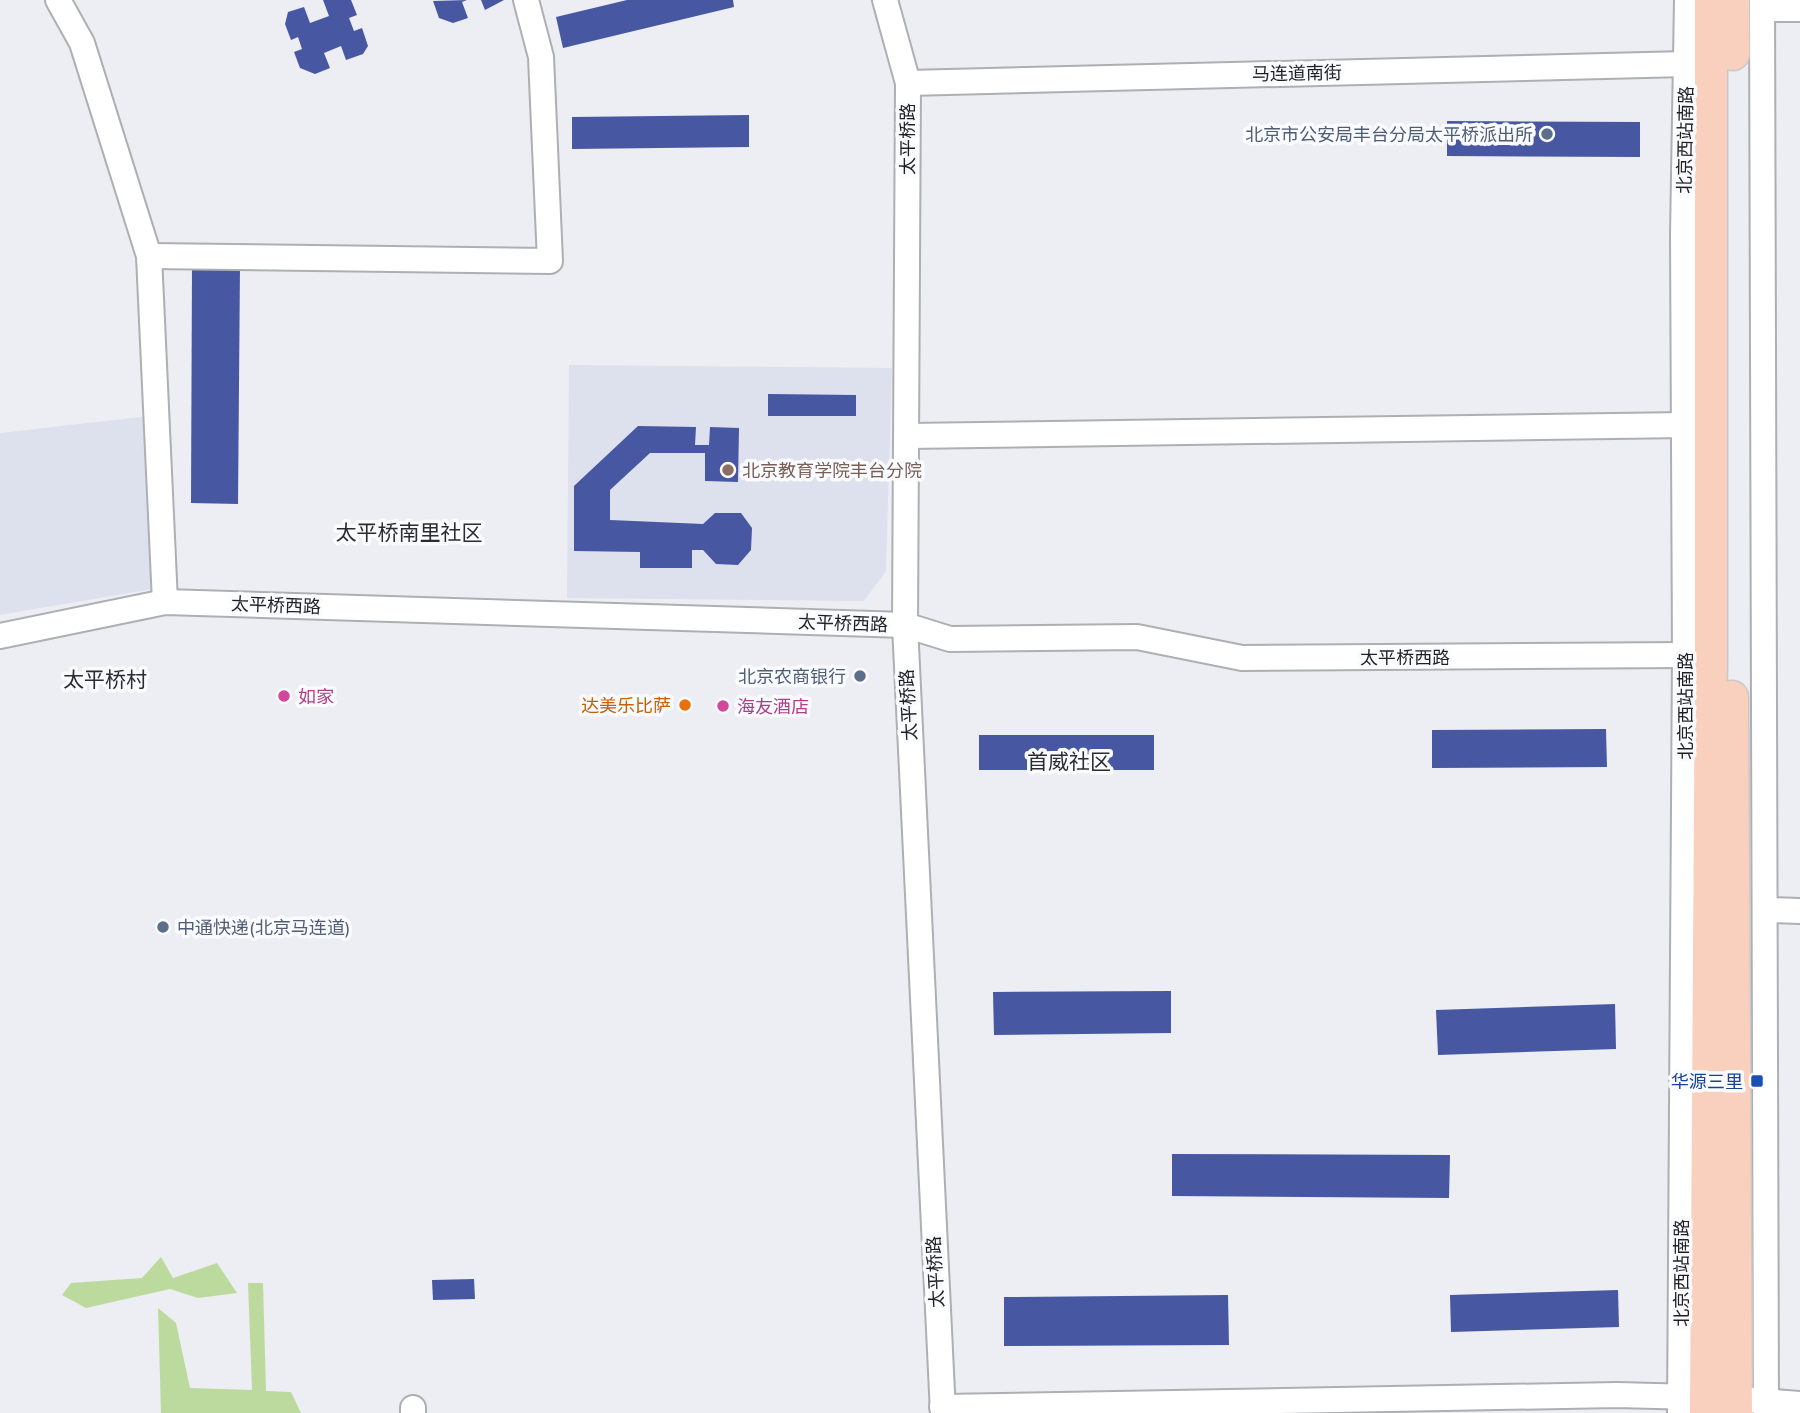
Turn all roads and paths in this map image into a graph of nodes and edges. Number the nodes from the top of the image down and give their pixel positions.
1 (58, 0) edge
2 (526, 0) edge
3 (886, 0) edge
4 (1687, 0) edge
5 (1711, 0) edge
6 (1752, 3) edge
7 (1800, 9) edge
8 (1686, 64) junction
9 (908, 83) junction
10 (149, 256) junction
11 (1686, 425) junction
12 (907, 436) junction
13 (165, 602) junction
14 (905, 625) junction
15 (0, 636) edge
16 (1685, 655) junction
17 (1766, 910) junction
18 (1800, 911) edge
19 (1800, 1404) edge
20 (1722, 1406) edge
21 (943, 1410) edge

1 - 10 street
2 - 10 street
3 - 9 street, 太平桥路
4 - 8 street, 北京西站南路
5 - 20 main road, 北京西站南路
6 - 7 street
6 - 17 street
6 - 20 main road
8 - 9 street, 马连道南街
8 - 11 street, 北京西站南路
9 - 12 street, 太平桥路
10 - 13 street
11 - 12 street
11 - 16 street, 北京西站南路
12 - 14 street, 太平桥路
13 - 14 street, 太平桥西路
13 - 15 street, 太平桥西路
14 - 16 street, 太平桥西路
14 - 21 street, 太平桥路
16 - 20 street, 北京西站南路
17 - 18 street
17 - 20 street
19 - 20 street
20 - 21 street

